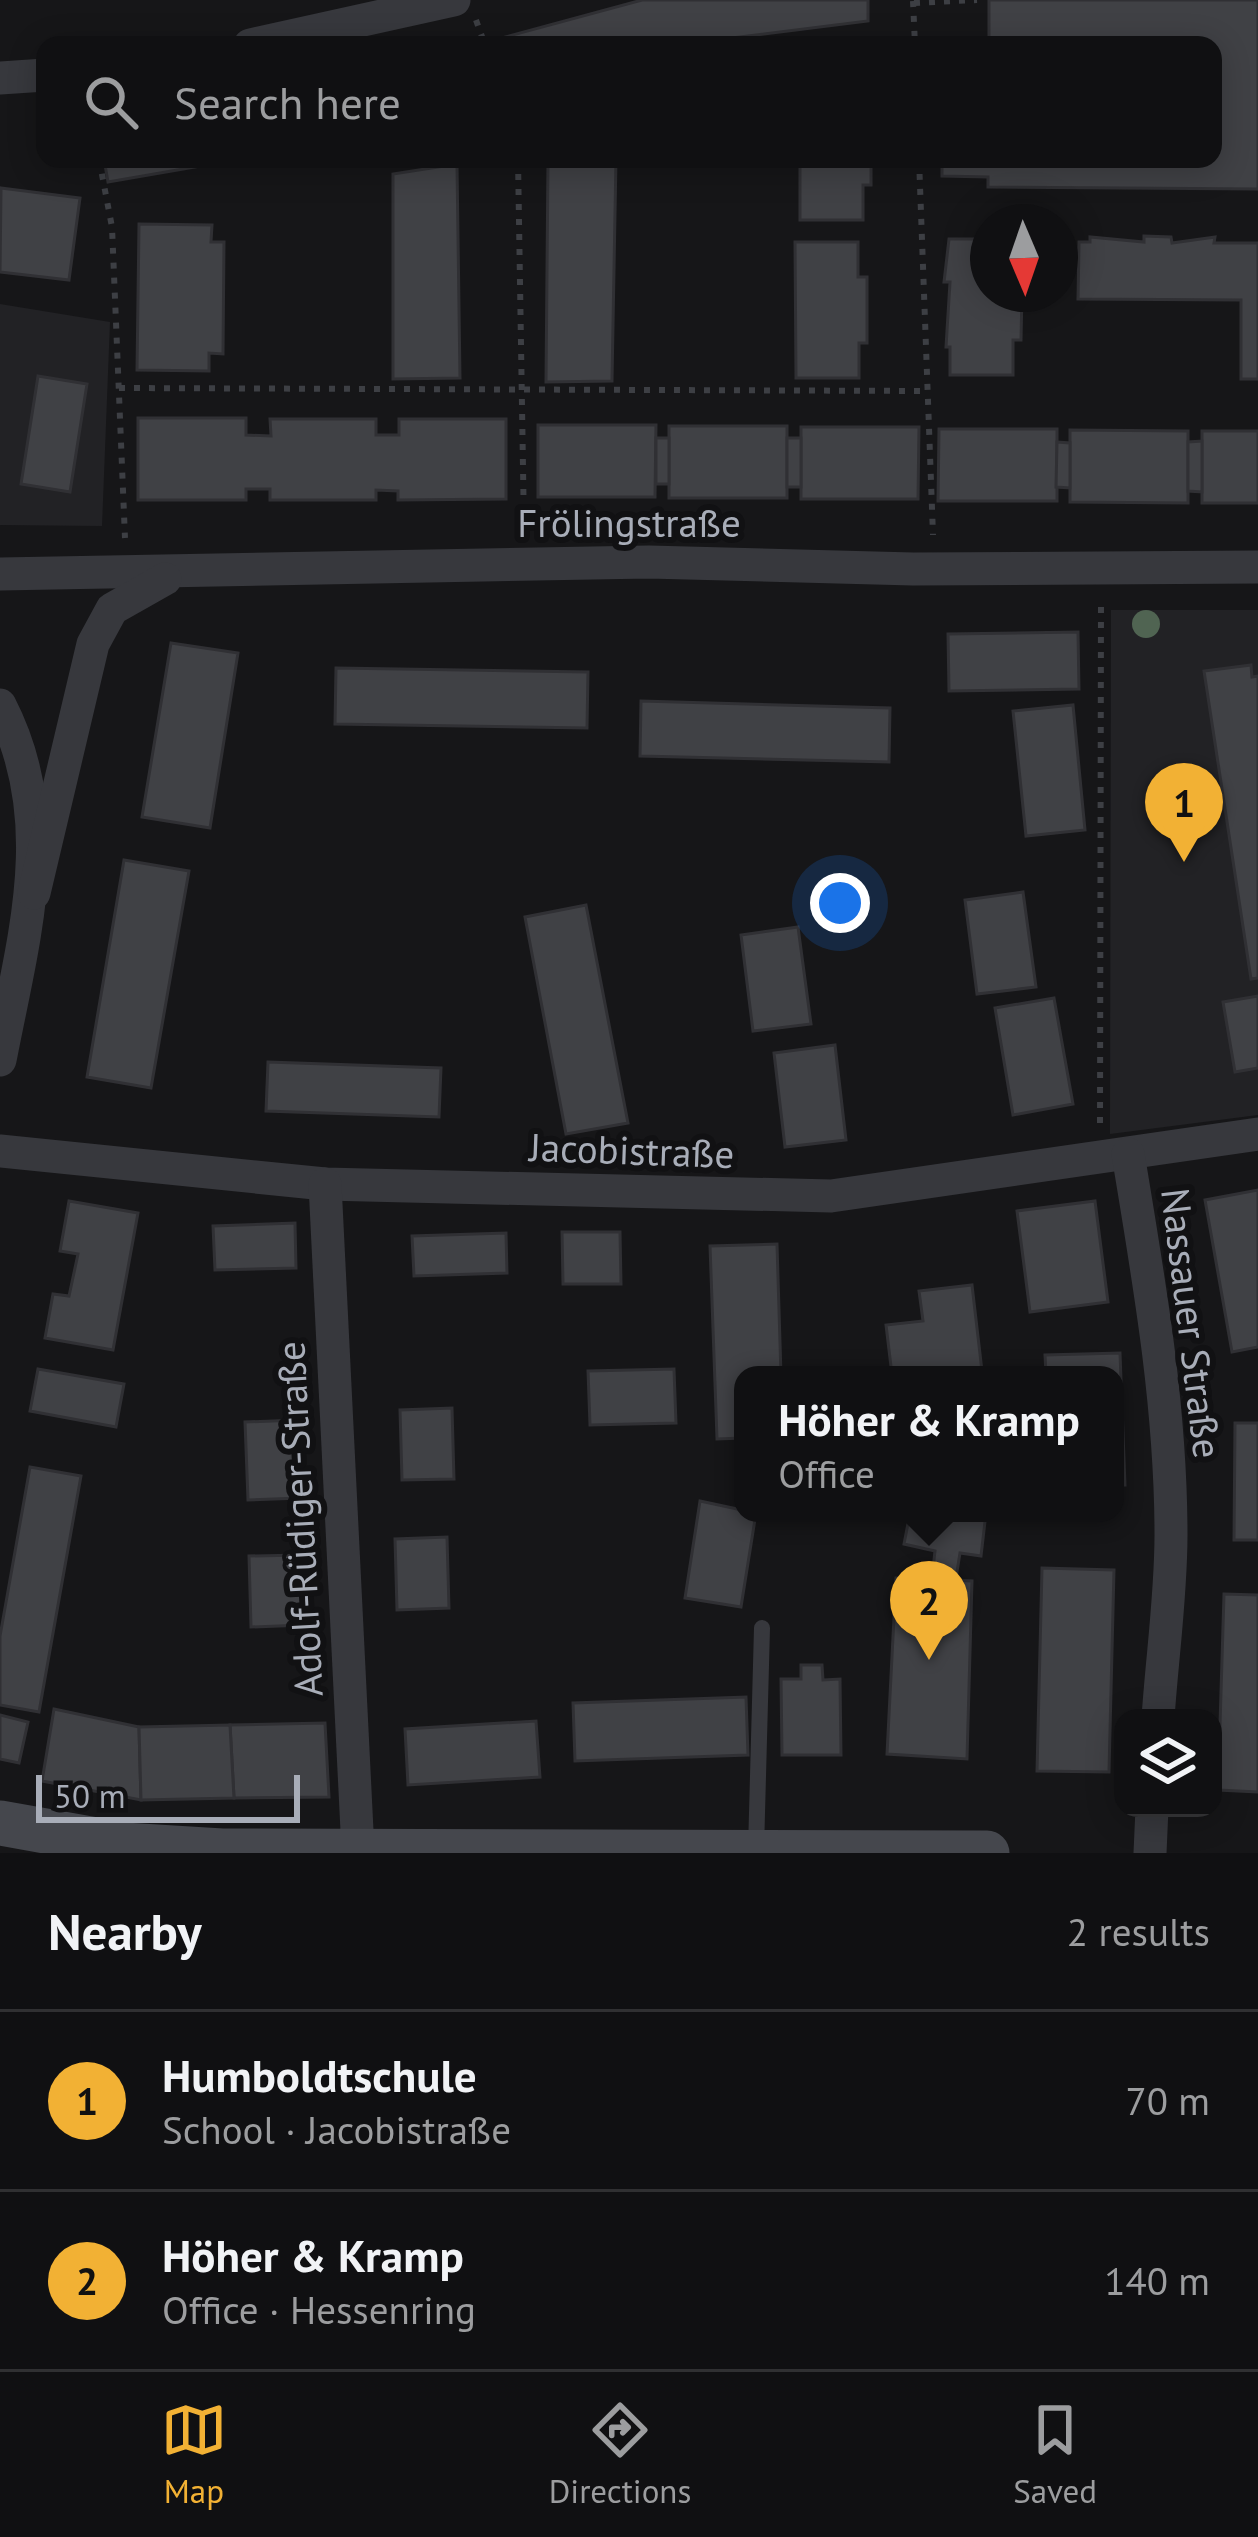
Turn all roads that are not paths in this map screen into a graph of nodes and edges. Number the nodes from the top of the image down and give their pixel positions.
1 (454, 0) edge
2 (291, 36) edge
3 (36, 76) edge
4 (0, 78) edge
5 (1258, 567) edge
6 (193, 573) junction
7 (0, 574) edge
8 (0, 705) edge
9 (34, 893) junction
10 (0, 1060) edge
11 (1258, 1134) edge
12 (0, 1151) edge
13 (1114, 1154) junction
14 (325, 1184) junction
15 (762, 1628) dead end
16 (1159, 1709) edge
17 (1152, 1817) edge
18 (0, 1823) edge
19 (358, 1850) edge
20 (756, 1851) edge
21 (987, 1853) edge
22 (1150, 1853) edge

1 - 2 street
3 - 4 street
5 - 6 street, Frölingstraße
6 - 7 street, Frölingstraße
6 - 9 street
8 - 9 street
9 - 10 street
11 - 13 street, Jacobistraße
12 - 14 street, Jacobistraße
13 - 14 street, Jacobistraße
13 - 16 street, Nassauer Straße
14 - 19 street, Adolf-Rüdiger-Straße
15 - 20 lane
17 - 22 street
18 - 19 street
19 - 20 street
20 - 21 street

